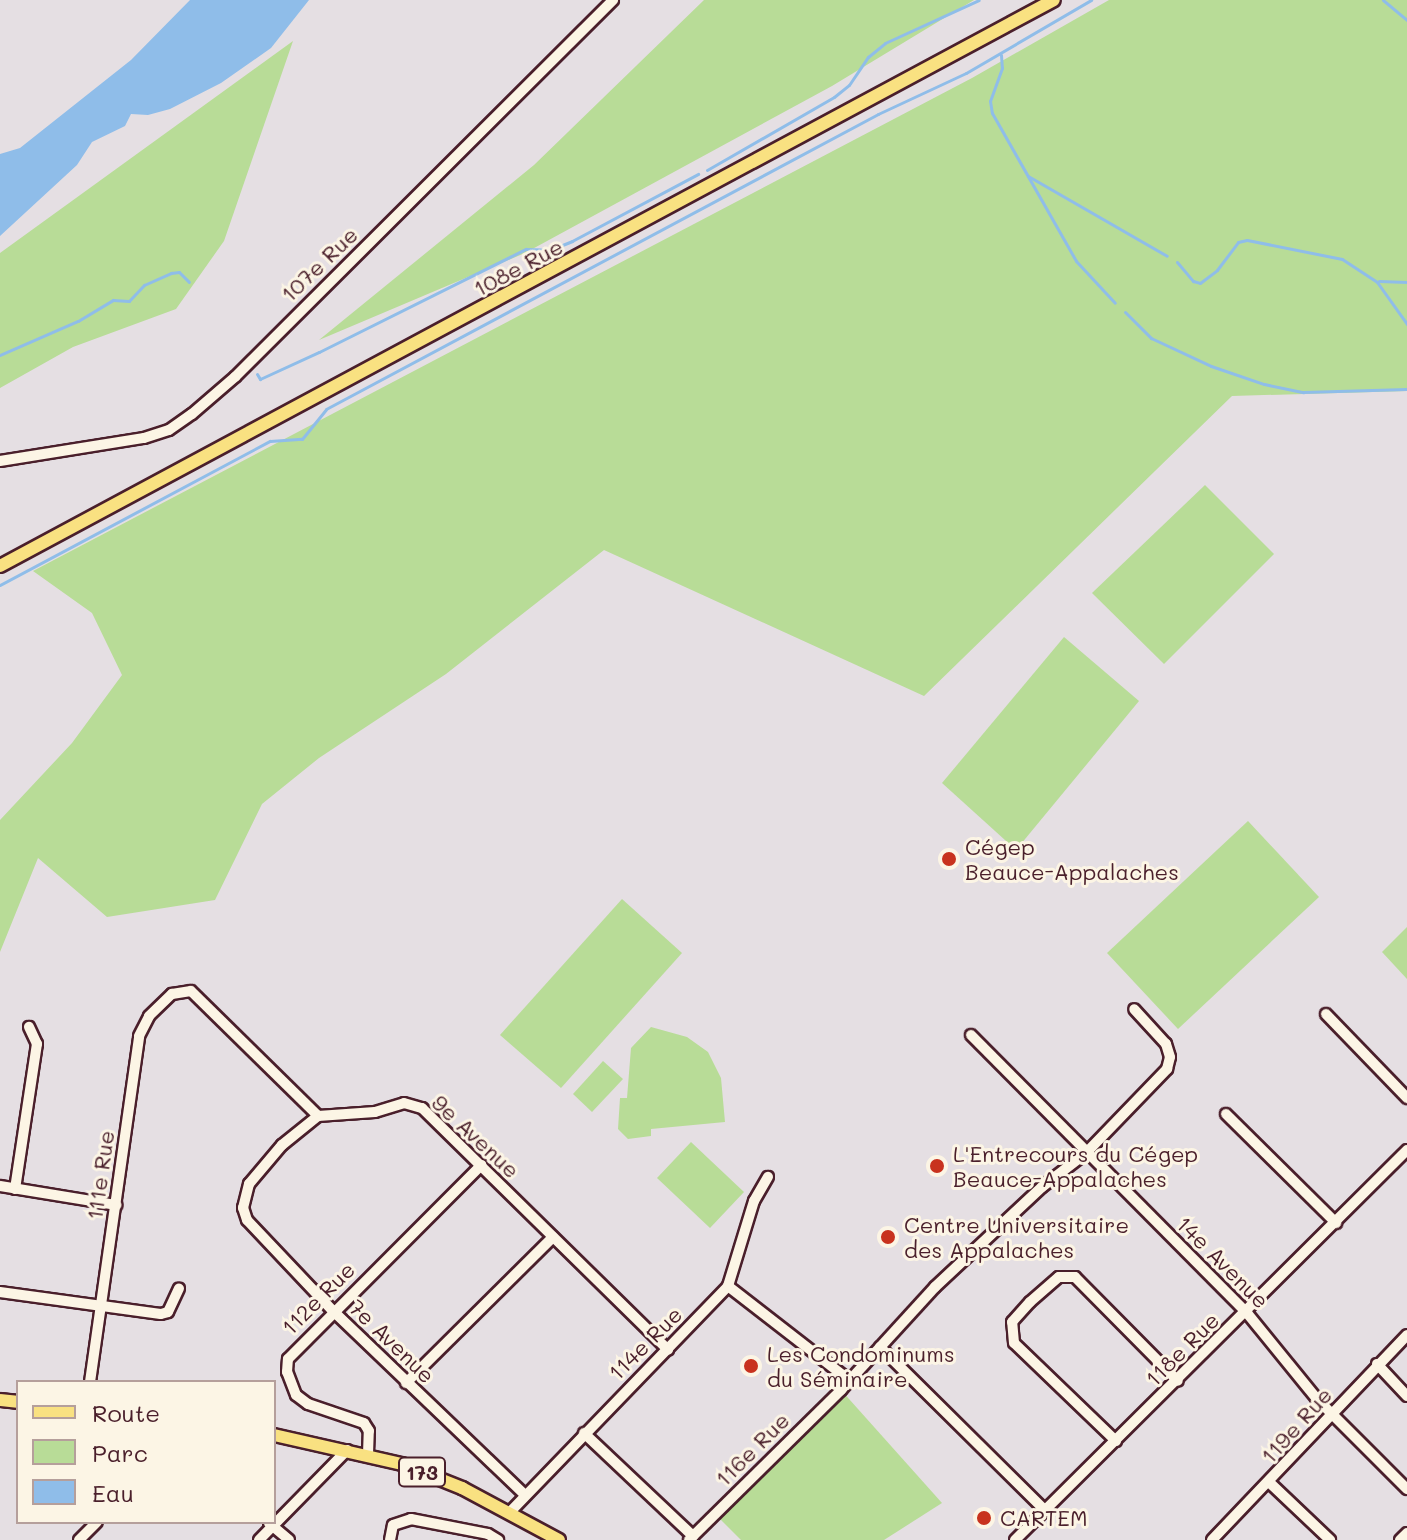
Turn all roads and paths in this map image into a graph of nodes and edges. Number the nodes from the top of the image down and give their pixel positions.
1 (613, 0) edge
2 (1054, 0) edge
3 (0, 461) edge
4 (0, 566) edge
5 (1134, 1009) dead end
6 (1326, 1014) dead end
7 (29, 1027) dead end
8 (971, 1035) dead end
9 (1407, 1098) edge
10 (1226, 1114) dead end
11 (318, 1116) junction
12 (1407, 1150) edge
13 (1086, 1153) junction
14 (481, 1165) junction
15 (768, 1177) dead end
16 (0, 1186) edge
17 (15, 1189) junction
18 (116, 1205) junction
19 (1336, 1223) junction
20 (553, 1237) junction
21 (728, 1286) junction
22 (179, 1288) dead end
23 (0, 1292) edge
24 (101, 1307) junction
25 (333, 1311) junction
26 (1247, 1313) junction
27 (1407, 1335) edge
28 (880, 1347) junction
29 (668, 1350) junction
30 (1377, 1364) junction
31 (90, 1380) edge
32 (849, 1380) junction
33 (1178, 1381) junction
34 (406, 1383) junction
35 (1407, 1396) edge
36 (1332, 1414) junction
37 (584, 1433) junction
38 (276, 1435) edge
39 (1116, 1441) junction
40 (347, 1450) junction
41 (368, 1454) junction
42 (1270, 1483) junction
43 (1407, 1489) edge
44 (524, 1494) junction
45 (1045, 1510) junction
46 (510, 1512) junction
47 (276, 1518) edge
48 (95, 1524) edge
49 (270, 1524) edge
50 (1407, 1533) edge
51 (691, 1538) edge
52 (79, 1540) edge
53 (259, 1540) edge
54 (289, 1540) edge
55 (390, 1540) edge
56 (498, 1540) edge
57 (559, 1540) edge
58 (1015, 1540) edge
59 (1212, 1540) edge
60 (1330, 1540) edge
61 (1400, 1540) edge

1 - 3 street, 107e Rue
2 - 4 main road, 108e Rue
5 - 13 street, 116e Rue
6 - 9 street
7 - 17 street
8 - 13 street, 14e Avenue
10 - 19 street
11 - 14 street, 9e Avenue
11 - 18 street, 111e Rue
11 - 25 street, 7e Avenue
12 - 19 street, 118e Rue
13 - 26 street, 14e Avenue
13 - 28 street, 116e Rue
14 - 20 street, 9e Avenue
14 - 25 street, 112e Rue
15 - 21 street, 114e Rue
16 - 17 street
17 - 18 street
18 - 24 street, 111e Rue
19 - 26 street, 118e Rue
20 - 29 street, 9e Avenue
20 - 34 street
21 - 29 street, 114e Rue
21 - 32 street
22 - 24 street
23 - 24 street
24 - 31 street, 111e Rue
25 - 34 street, 7e Avenue
25 - 41 street, 112e Rue
26 - 33 street, 118e Rue
26 - 36 street, 14e Avenue
27 - 30 street, 119e Rue
28 - 32 street, 116e Rue
28 - 45 street
29 - 37 street, 114e Rue
30 - 35 street
30 - 36 street, 119e Rue
32 - 51 street, 116e Rue
33 - 39 street, 118e Rue
33 - 39 street
34 - 44 street, 7e Avenue
36 - 42 street, 119e Rue
36 - 43 street, 14e Avenue
37 - 44 street, 114e Rue
37 - 51 street
38 - 40 main road, 173
39 - 45 street, 118e Rue
40 - 41 main road, 173
40 - 47 street
41 - 46 main road, 173
42 - 59 street, 119e Rue
42 - 60 street
44 - 46 street, 114e Rue
45 - 58 street, 118e Rue
46 - 57 main road, 173
48 - 52 street
49 - 53 street
49 - 54 street
50 - 61 street
55 - 56 street

